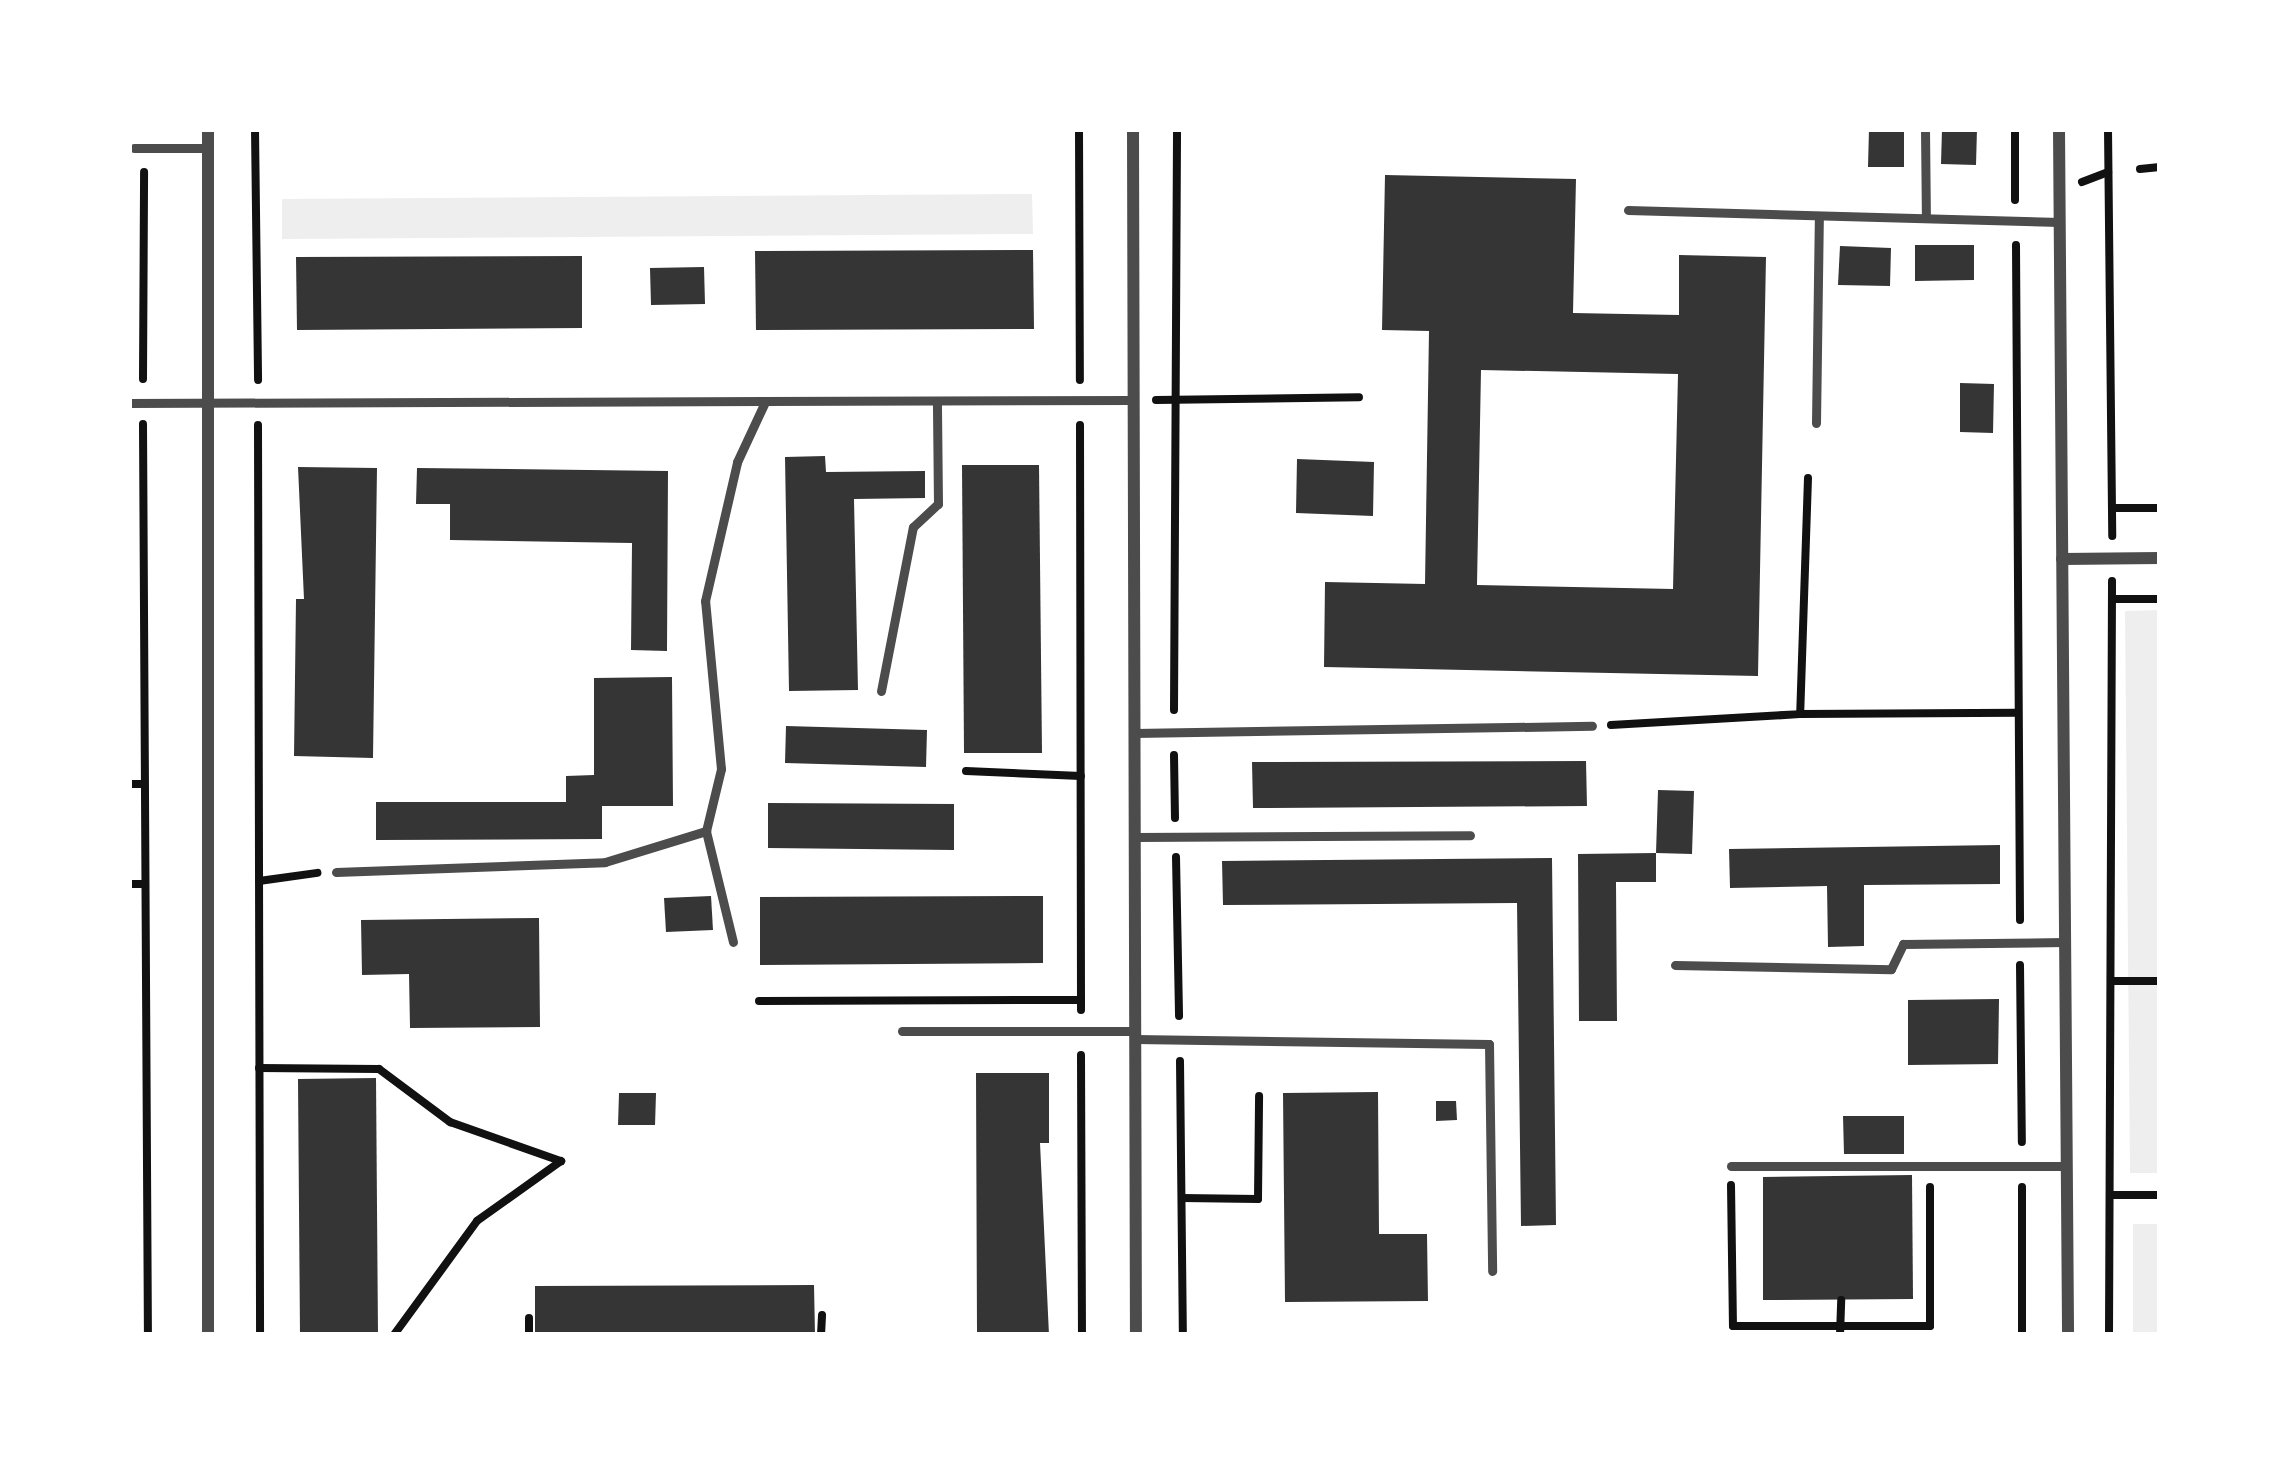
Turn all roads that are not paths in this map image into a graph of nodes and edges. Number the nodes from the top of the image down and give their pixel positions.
1 (208, 129) edge
2 (1133, 129) edge
3 (1925, 129) edge
4 (2060, 129) edge
5 (139, 148) road end
6 (208, 148) junction
7 (1628, 210) dead end
8 (1819, 216) junction
9 (1926, 218) junction
10 (2060, 222) junction
11 (1134, 400) junction
12 (938, 402) junction
13 (129, 403) edge
14 (764, 404) junction
15 (208, 405) junction
16 (1816, 423) dead end
17 (2160, 558) edge
18 (2062, 559) junction
19 (881, 691) dead end
20 (1592, 726) road end
21 (1134, 733) junction
22 (706, 831) junction
23 (1470, 835) dead end
24 (1135, 837) junction
25 (336, 872) road end
26 (2065, 942) junction
27 (733, 943) dead end
28 (1675, 965) dead end
29 (902, 1031) dead end
30 (1135, 1035) junction
31 (1731, 1166) road end
32 (2067, 1166) junction
33 (1492, 1271) dead end
34 (208, 1335) edge
35 (1136, 1335) edge
36 (2068, 1335) edge

1 - 6 street
2 - 11 street
3 - 9 lane
4 - 10 street
5 - 6 lane
6 - 15 street
7 - 8 lane
8 - 9 lane
8 - 16 lane
9 - 10 lane
10 - 18 street
11 - 12 lane
11 - 21 street
12 - 14 lane
12 - 19 lane
13 - 15 lane
14 - 15 lane
14 - 22 lane
15 - 34 street
17 - 18 street
18 - 26 street
20 - 21 lane
21 - 24 street
22 - 25 lane
22 - 27 lane
23 - 24 lane
24 - 30 street
26 - 28 lane
26 - 32 street
29 - 30 lane
30 - 33 lane
30 - 35 street
31 - 32 lane
32 - 36 street

